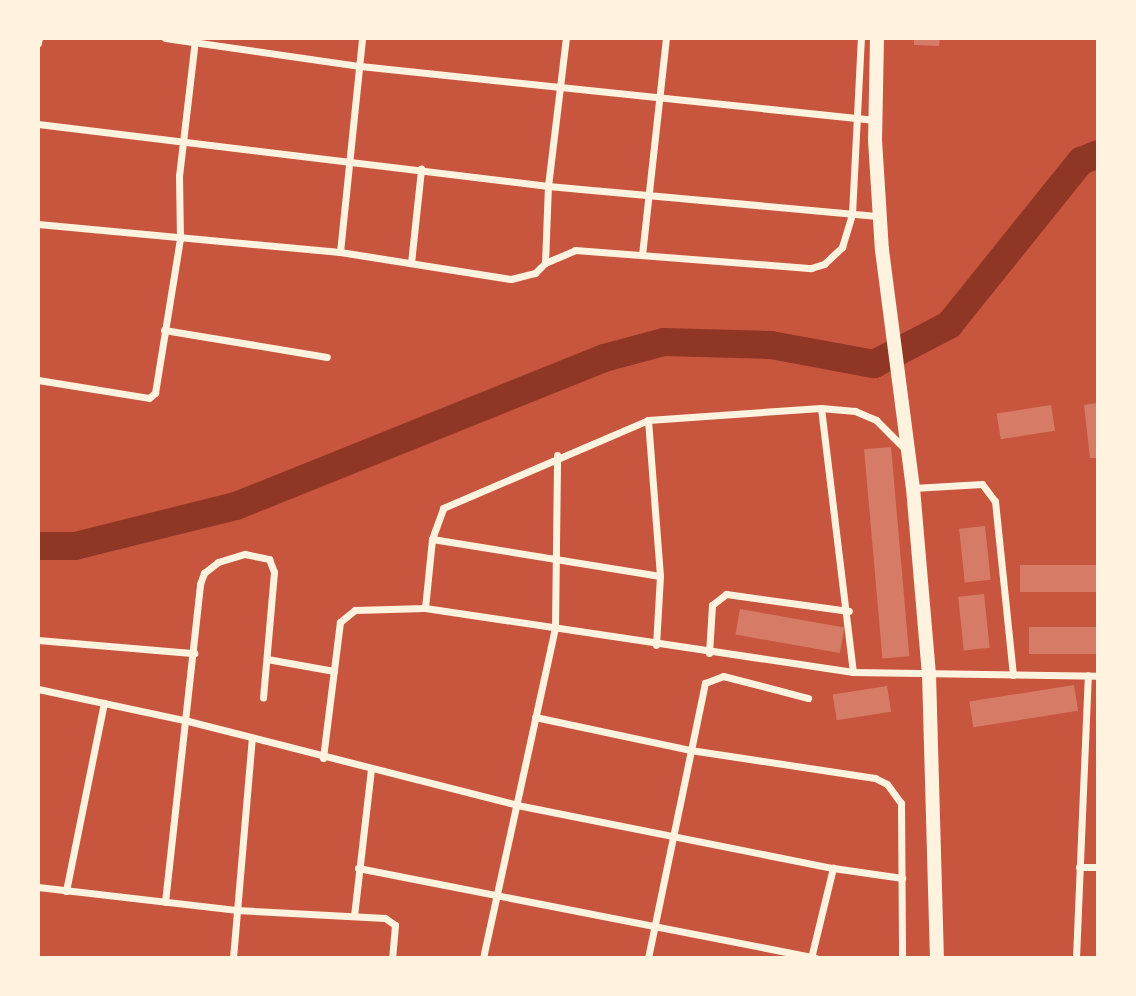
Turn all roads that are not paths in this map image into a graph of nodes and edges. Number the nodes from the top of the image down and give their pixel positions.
1 (165, 38) edge
2 (362, 38) edge
3 (566, 38) edge
4 (666, 38) edge
5 (861, 38) edge
6 (877, 38) edge
7 (195, 40) edge
8 (360, 66) junction
9 (558, 84) junction
10 (660, 96) junction
11 (859, 118) junction
12 (875, 120) junction
13 (38, 124) edge
14 (184, 140) junction
15 (350, 160) junction
16 (421, 169) junction
17 (548, 186) junction
18 (647, 194) junction
19 (852, 214) junction
20 (880, 216) junction
21 (38, 224) edge
22 (180, 239) junction
23 (340, 252) junction
24 (642, 255) junction
25 (411, 263) junction
26 (545, 263) junction
27 (163, 330) junction
28 (327, 357) dead end
29 (38, 380) edge
30 (821, 408) junction
31 (648, 420) junction
32 (909, 453) junction
33 (557, 455) junction
34 (913, 488) junction
35 (432, 540) junction
36 (558, 562) junction
37 (660, 576) junction
38 (425, 608) junction
39 (849, 611) junction
40 (555, 628) junction
41 (38, 640) edge
42 (656, 645) junction
43 (194, 653) junction
44 (709, 653) junction
45 (267, 659) junction
46 (334, 671) junction
47 (853, 672) junction
48 (929, 674) junction
49 (1013, 675) junction
50 (1088, 675) junction
51 (1097, 676) edge
52 (38, 689) edge
53 (263, 698) dead end
54 (808, 698) dead end
55 (104, 703) junction
56 (535, 717) junction
57 (188, 721) junction
58 (252, 738) junction
59 (690, 750) junction
60 (323, 758) junction
61 (371, 770) junction
62 (517, 805) junction
63 (674, 838) junction
64 (1079, 867) junction
65 (1097, 867) edge
66 (358, 868) junction
67 (833, 868) junction
68 (902, 878) junction
69 (38, 887) edge
70 (66, 891) junction
71 (497, 895) junction
72 (165, 902) junction
73 (236, 910) junction
74 (354, 916) junction
75 (656, 924) junction
76 (233, 957) edge
77 (392, 957) edge
78 (483, 957) edge
79 (648, 957) edge
80 (812, 957) edge
81 (902, 957) edge
82 (937, 957) edge
83 (1076, 957) edge

1 - 7 street
2 - 8 street
3 - 9 street
4 - 10 street
5 - 11 street
6 - 12 main road
7 - 8 street
7 - 14 street
8 - 9 street
8 - 15 street
9 - 10 street
9 - 17 street
10 - 11 street
10 - 18 street
11 - 12 street
11 - 19 street
12 - 20 main road
13 - 14 street
14 - 15 street
14 - 22 street
15 - 16 street
15 - 23 street
16 - 17 street
16 - 25 street
17 - 18 street
17 - 26 street
18 - 19 street
18 - 24 street
19 - 20 street
19 - 24 street
20 - 32 main road
21 - 22 street
22 - 23 street
22 - 27 street
23 - 25 street
24 - 26 street
25 - 26 street
27 - 28 street
27 - 29 street
30 - 31 street
30 - 32 street
30 - 39 street
31 - 33 street
31 - 37 street
32 - 34 main road
33 - 35 street
33 - 36 street
34 - 48 main road
34 - 49 street
35 - 36 street
35 - 38 street
36 - 37 street
36 - 40 street
37 - 42 street
38 - 40 street
38 - 46 street
39 - 44 street
39 - 47 street
40 - 42 street
40 - 56 street
41 - 43 street
42 - 44 street
43 - 45 street
43 - 57 street
44 - 47 street
45 - 46 street
45 - 53 street
46 - 60 street
47 - 48 street
48 - 49 street
48 - 82 main road
49 - 50 street
50 - 51 street
50 - 64 street
52 - 55 street
54 - 59 street
55 - 57 street
55 - 70 street
56 - 59 street
56 - 62 street
57 - 58 street
57 - 72 street
58 - 60 street
58 - 73 street
59 - 63 street
59 - 68 street
60 - 61 street
61 - 62 street
61 - 66 street
62 - 63 street
62 - 71 street
63 - 67 street
63 - 75 street
64 - 65 street
64 - 83 street
66 - 71 street
66 - 74 street
67 - 68 street
67 - 80 street
68 - 81 street
69 - 70 street
70 - 72 street
71 - 75 street
71 - 78 street
72 - 73 street
73 - 74 street
73 - 76 street
74 - 77 street
75 - 79 street
75 - 80 street

